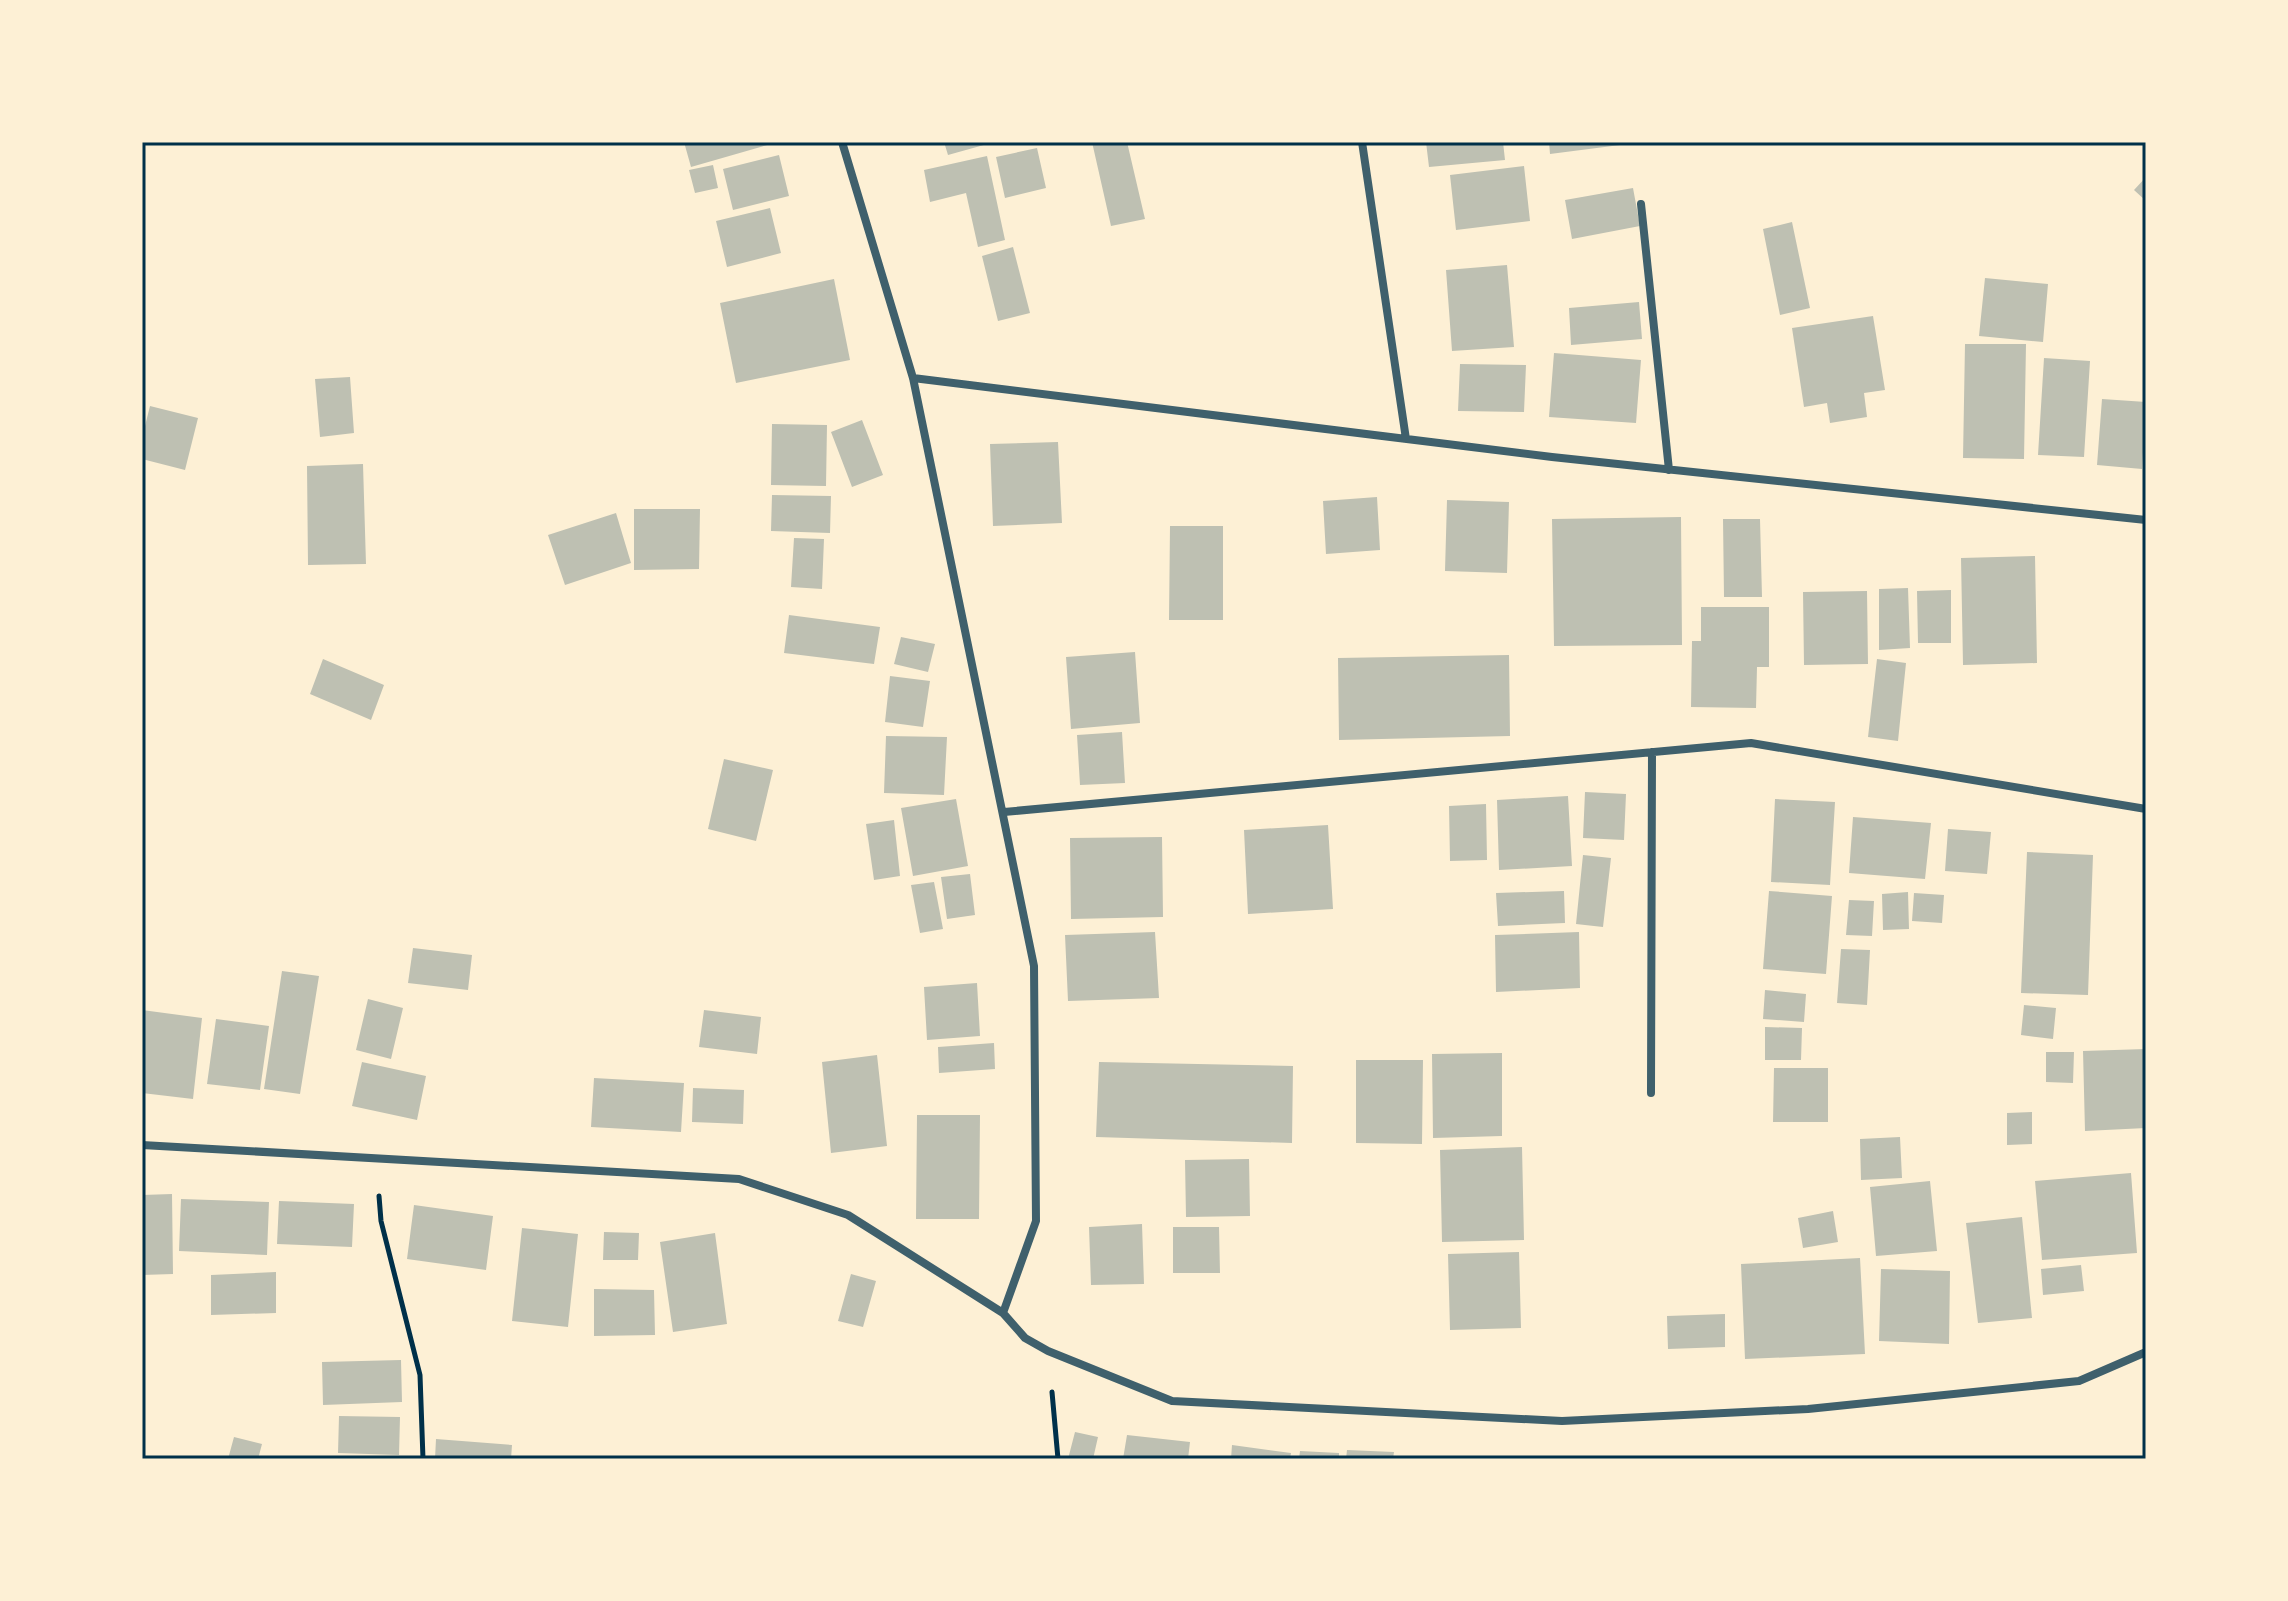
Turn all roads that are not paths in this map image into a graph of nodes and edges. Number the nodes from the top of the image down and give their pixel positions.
1 (842, 142) edge
2 (1362, 142) edge
3 (1641, 204) dead end
4 (913, 378) junction
5 (1406, 439) junction
6 (1669, 470) junction
7 (2146, 520) edge
8 (1652, 752) junction
9 (2146, 809) edge
10 (1004, 812) junction
11 (1651, 1093) dead end
12 (142, 1145) edge
13 (1003, 1313) junction
14 (2146, 1352) edge

1 - 4 street
2 - 5 street
3 - 6 street
4 - 5 street
4 - 10 street
5 - 6 street
6 - 7 street
8 - 9 street
8 - 10 street
8 - 11 street
10 - 13 street
12 - 13 street
13 - 14 street

